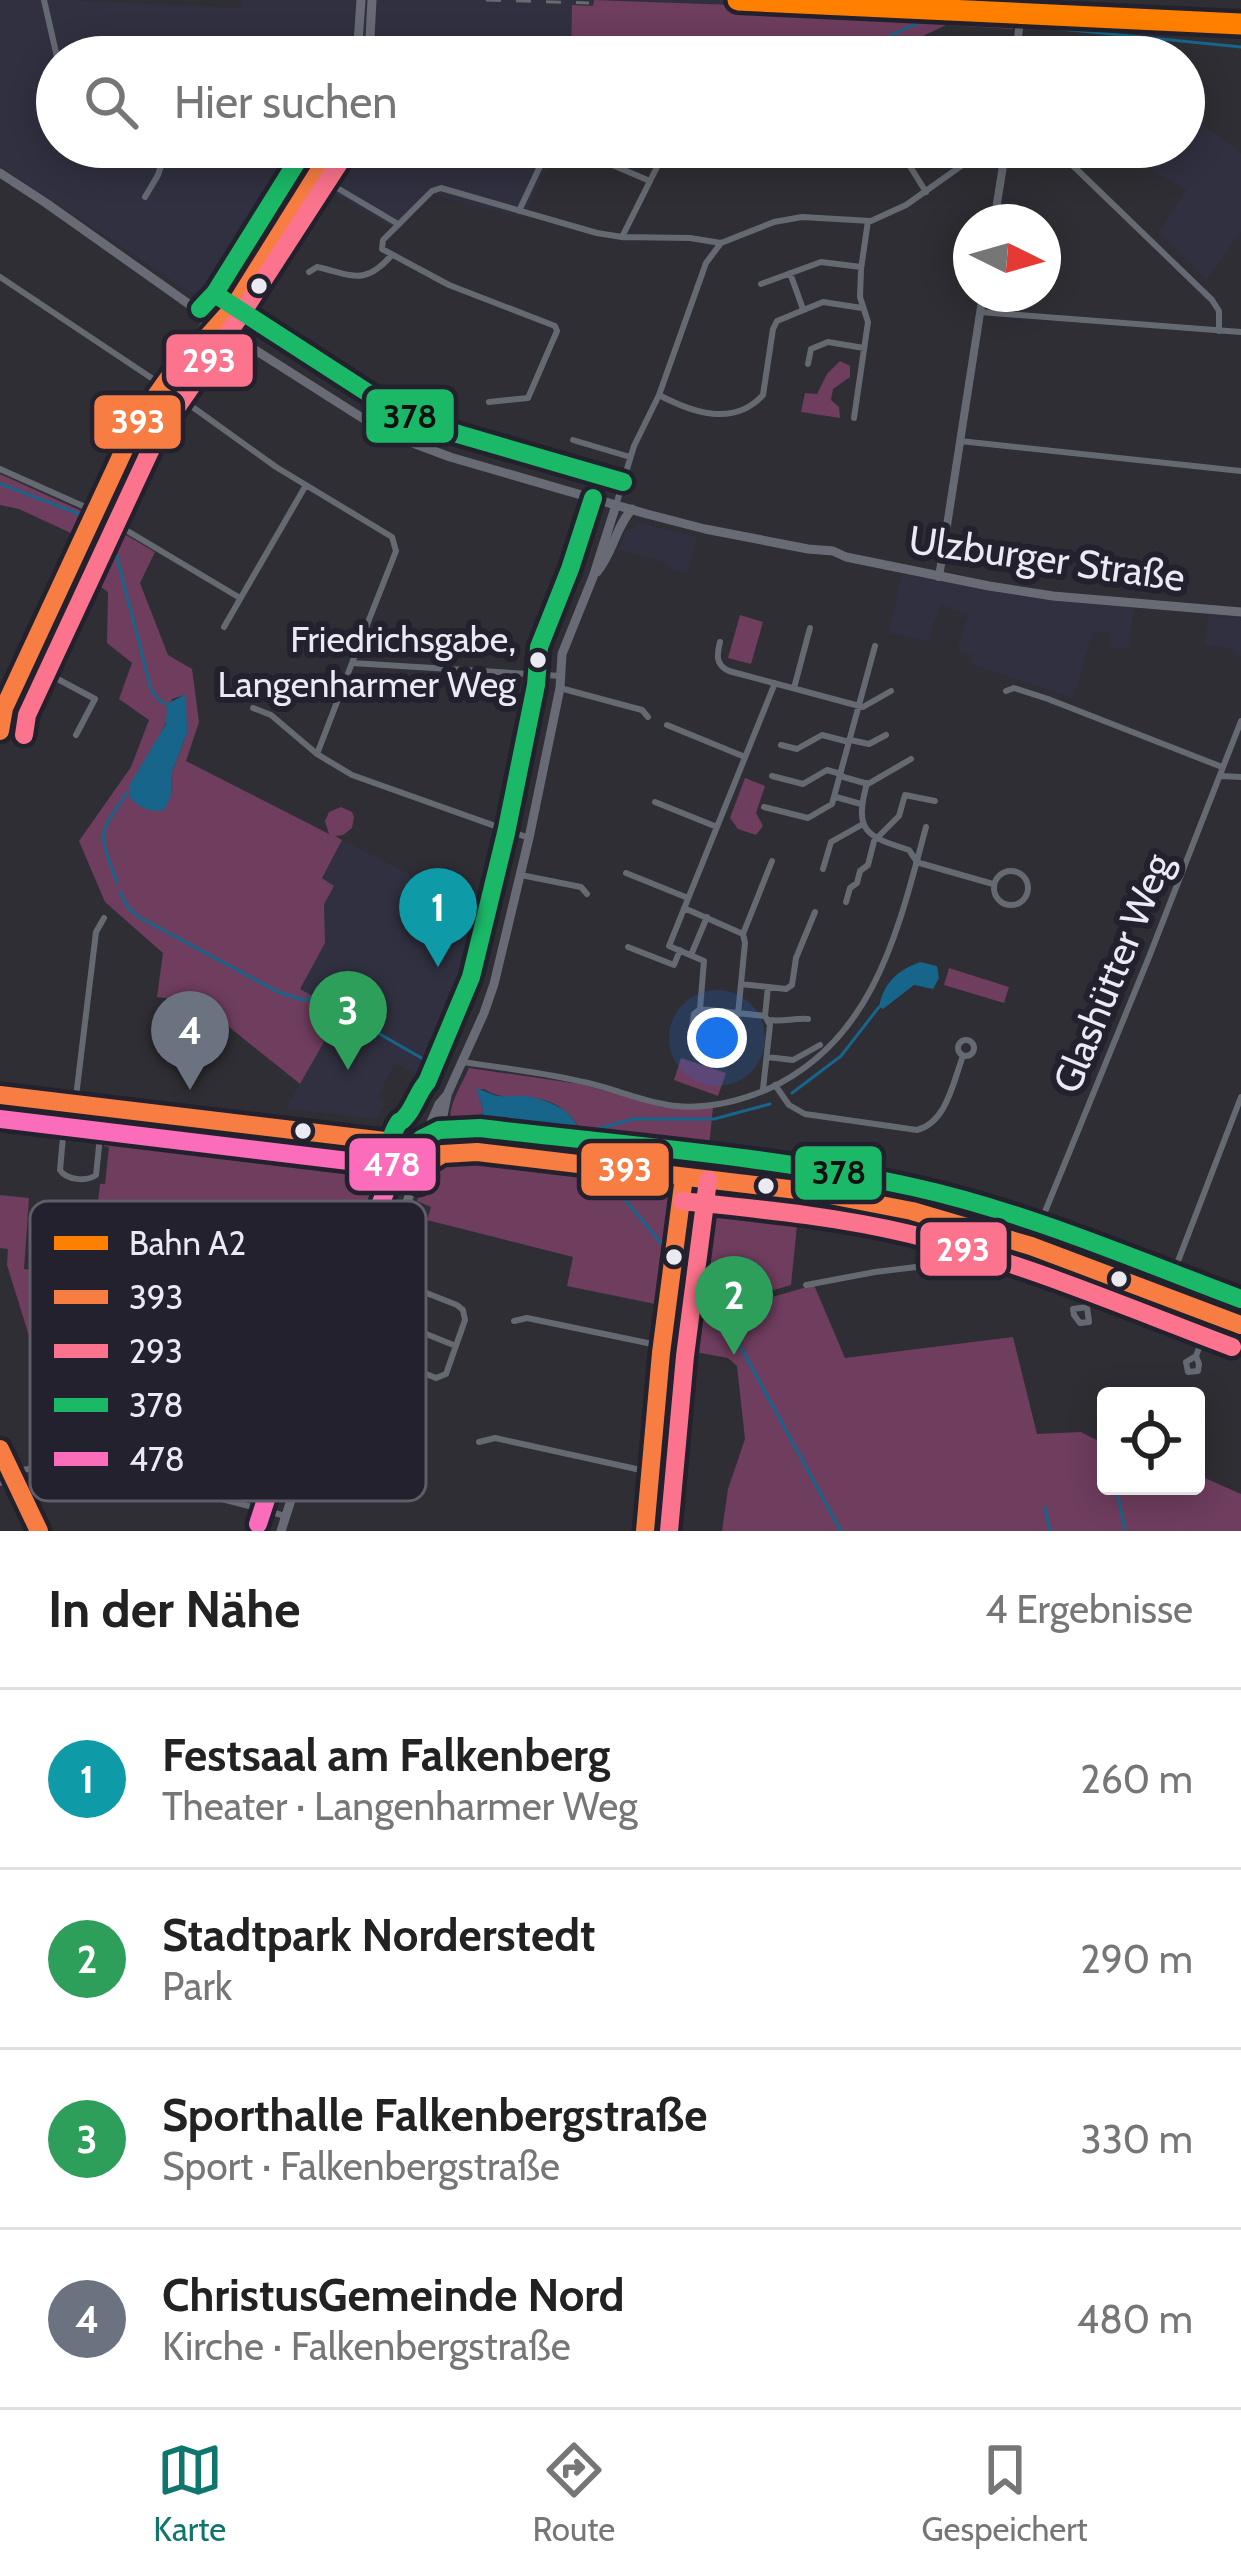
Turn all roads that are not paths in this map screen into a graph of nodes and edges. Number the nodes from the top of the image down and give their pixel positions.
1 (44, 0) edge
2 (361, 0) edge
3 (372, 0) edge
4 (1022, 0) edge
5 (52, 36) edge
6 (358, 36) edge
7 (370, 36) edge
8 (1018, 36) edge
9 (160, 168) edge
10 (307, 168) edge
11 (314, 168) edge
12 (316, 168) edge
13 (539, 168) edge
14 (619, 168) edge
15 (657, 168) edge
16 (911, 168) edge
17 (959, 168) edge
18 (1003, 168) edge
19 (1075, 168) edge
20 (313, 171) junction
21 (0, 173) edge
22 (650, 181) junction
23 (926, 192) junction
24 (145, 197) dead end
25 (997, 204) edge
26 (519, 211) junction
27 (868, 221) junction
28 (398, 224) junction
29 (622, 237) junction
30 (721, 243) junction
31 (391, 256) junction
32 (861, 267) junction
33 (309, 272) dead end
34 (790, 273) junction
35 (0, 277) edge
36 (760, 284) dead end
37 (862, 308) junction
38 (803, 310) junction
39 (980, 312) edge
40 (992, 312) edge
41 (213, 322) junction
42 (1219, 331) junction
43 (1241, 332) edge
44 (864, 348) junction
45 (808, 364) dead end
46 (163, 385) junction
47 (659, 395) junction
48 (489, 401) dead end
49 (854, 418) dead end
50 (573, 440) dead end
51 (960, 441) junction
52 (630, 457) junction
53 (0, 469) edge
54 (1241, 471) edge
55 (306, 485) junction
56 (616, 505) junction
57 (632, 509) junction
58 (94, 511) junction
59 (593, 577) junction
60 (939, 577) junction
61 (240, 598) junction
62 (1241, 612) edge
63 (224, 627) dead end
64 (810, 628) dead end
65 (720, 642) dead end
66 (875, 646) dead end
67 (24, 662) junction
68 (352, 663) junction
69 (561, 682) junction
70 (775, 683) junction
71 (794, 688) junction
72 (891, 691) dead end
73 (1006, 691) dead end
74 (3, 705) edge
75 (859, 706) junction
76 (253, 708) dead end
77 (648, 717) dead end
78 (1241, 721) edge
79 (667, 725) dead end
80 (0, 730) edge
81 (76, 735) dead end
82 (886, 735) dead end
83 (850, 741) junction
84 (781, 745) dead end
85 (317, 754) junction
86 (745, 757) junction
87 (911, 759) dead end
88 (1221, 772) junction
89 (841, 775) junction
90 (772, 776) dead end
91 (1241, 777) edge
92 (867, 783) junction
93 (835, 797) junction
94 (935, 801) dead end
95 (655, 802) dead end
96 (861, 804) junction
97 (764, 807) dead end
98 (863, 824) junction
99 (717, 827) junction
100 (926, 827) dead end
101 (530, 838) junction
102 (877, 838) junction
103 (772, 861) dead end
104 (916, 862) junction
105 (823, 869) dead end
106 (626, 873) dead end
107 (521, 875) junction
108 (993, 884) junction
109 (587, 894) dead end
110 (688, 898) junction
111 (846, 902) dead end
112 (684, 908) junction
113 (815, 912) dead end
114 (707, 917) junction
115 (104, 918) dead end
116 (743, 934) junction
117 (628, 947) dead end
118 (680, 950) junction
119 (692, 955) junction
120 (741, 984) junction
121 (768, 987) junction
122 (700, 1009) junction
123 (727, 1012) junction
124 (738, 1013) junction
125 (766, 1018) junction
126 (808, 1019) dead end
127 (691, 1035) dead end
128 (820, 1045) dead end
129 (963, 1056) dead end
130 (767, 1057) junction
131 (722, 1058) dead end
132 (462, 1062) junction
133 (775, 1085) junction
134 (763, 1091) junction
135 (0, 1095) edge
136 (1241, 1097) edge
137 (70, 1104) junction
138 (103, 1108) junction
139 (438, 1141) junction
140 (419, 1152) junction
141 (685, 1177) junction
142 (407, 1201) edge
143 (1031, 1246) junction
144 (1100, 1272) junction
145 (806, 1285) dead end
146 (426, 1293) edge
147 (1164, 1296) junction
148 (1087, 1307) dead end
149 (1212, 1315) junction
150 (514, 1321) dead end
151 (1241, 1325) edge
152 (426, 1334) edge
153 (456, 1346) junction
154 (662, 1346) junction
155 (1196, 1356) dead end
156 (426, 1374) edge
157 (478, 1442) dead end
158 (0, 1449) edge
159 (30, 1467) edge
160 (650, 1472) junction
161 (12, 1475) junction
162 (0, 1483) edge
163 (228, 1501) edge
164 (291, 1501) edge
165 (285, 1516) junction
166 (38, 1531) edge
167 (281, 1531) edge
168 (645, 1531) edge

1 - 5 street
2 - 6 main road
3 - 7 main road
4 - 8 street
9 - 24 street
10 - 20 street
11 - 20 main road
12 - 20 main road
13 - 26 street
14 - 22 street
15 - 22 street
16 - 23 street
17 - 23 street
18 - 25 street
19 - 42 street
20 - 28 street
20 - 41 main road
21 - 41 main road, Ulzburger Straße
22 - 29 street
23 - 27 street
26 - 28 street
26 - 29 street
27 - 30 street
27 - 32 street
28 - 31 street
29 - 30 street
30 - 47 street
31 - 33 street
31 - 48 street
32 - 34 street
32 - 37 street
34 - 36 street
34 - 38 street
35 - 46 street
37 - 38 street
37 - 44 street
38 - 47 street
39 - 51 street
40 - 42 street
41 - 46 main road
41 - 56 main road, Ulzburger Straße
42 - 43 street
44 - 45 street
44 - 49 street
46 - 55 street
46 - 58 main road
47 - 52 street
50 - 52 street
51 - 54 street
51 - 60 street
52 - 56 street
53 - 58 street
55 - 61 street
55 - 68 street
56 - 57 main road, Ulzburger Straße
56 - 59 main road
57 - 59 main road
57 - 60 main road, Ulzburger Straße
58 - 61 street
58 - 67 main road
59 - 69 main road
60 - 62 main road, Ulzburger Straße
61 - 63 street
64 - 71 street
65 - 70 street
66 - 75 street
67 - 74 main road
67 - 81 street
68 - 69 street
68 - 85 street
69 - 77 street
69 - 101 main road
70 - 71 street
70 - 86 street
71 - 75 street
72 - 75 street
73 - 88 street
74 - 80 main road
75 - 83 street
76 - 85 street
78 - 88 street, Glashütter Weg
79 - 86 street
82 - 83 street
83 - 84 street
83 - 89 street
85 - 101 street
86 - 99 street
87 - 92 street
88 - 91 street
88 - 143 street, Glashütter Weg
89 - 90 street
89 - 92 street
89 - 93 street
92 - 96 street
93 - 96 street
93 - 97 street
94 - 102 street
95 - 99 street
96 - 98 street
98 - 102 street
98 - 105 street
99 - 110 street
100 - 104 street
101 - 107 main road
102 - 104 street
102 - 111 street
103 - 116 street
104 - 108 street
104 - 133 street
106 - 110 street
107 - 109 street
107 - 132 main road
108 - 108 street
110 - 112 street
112 - 114 street
112 - 118 street
113 - 121 street
114 - 116 street
114 - 119 street
115 - 137 street
116 - 120 street
117 - 118 street
118 - 119 street
119 - 122 street
120 - 121 street
120 - 124 street
121 - 125 street
122 - 123 street
122 - 127 street
123 - 124 street
123 - 131 street
124 - 125 street
125 - 126 street
125 - 130 street
128 - 130 street
129 - 133 street
130 - 134 street
132 - 134 street
132 - 139 main road
133 - 134 street
135 - 137 street
136 - 147 street
137 - 138 street
137 - 138 street
138 - 140 street
139 - 140 main road
139 - 140 main road
139 - 141 street
140 - 142 main road
141 - 143 street
141 - 154 street
143 - 144 street
143 - 145 street
144 - 147 street
144 - 148 street
146 - 153 street
147 - 149 street
149 - 151 street
149 - 155 street
150 - 154 street
152 - 153 street
153 - 156 street
154 - 160 street
157 - 160 street
158 - 161 main road
159 - 161 street
160 - 168 street
161 - 162 street
161 - 166 main road
163 - 165 street
164 - 165 main road
165 - 167 main road

